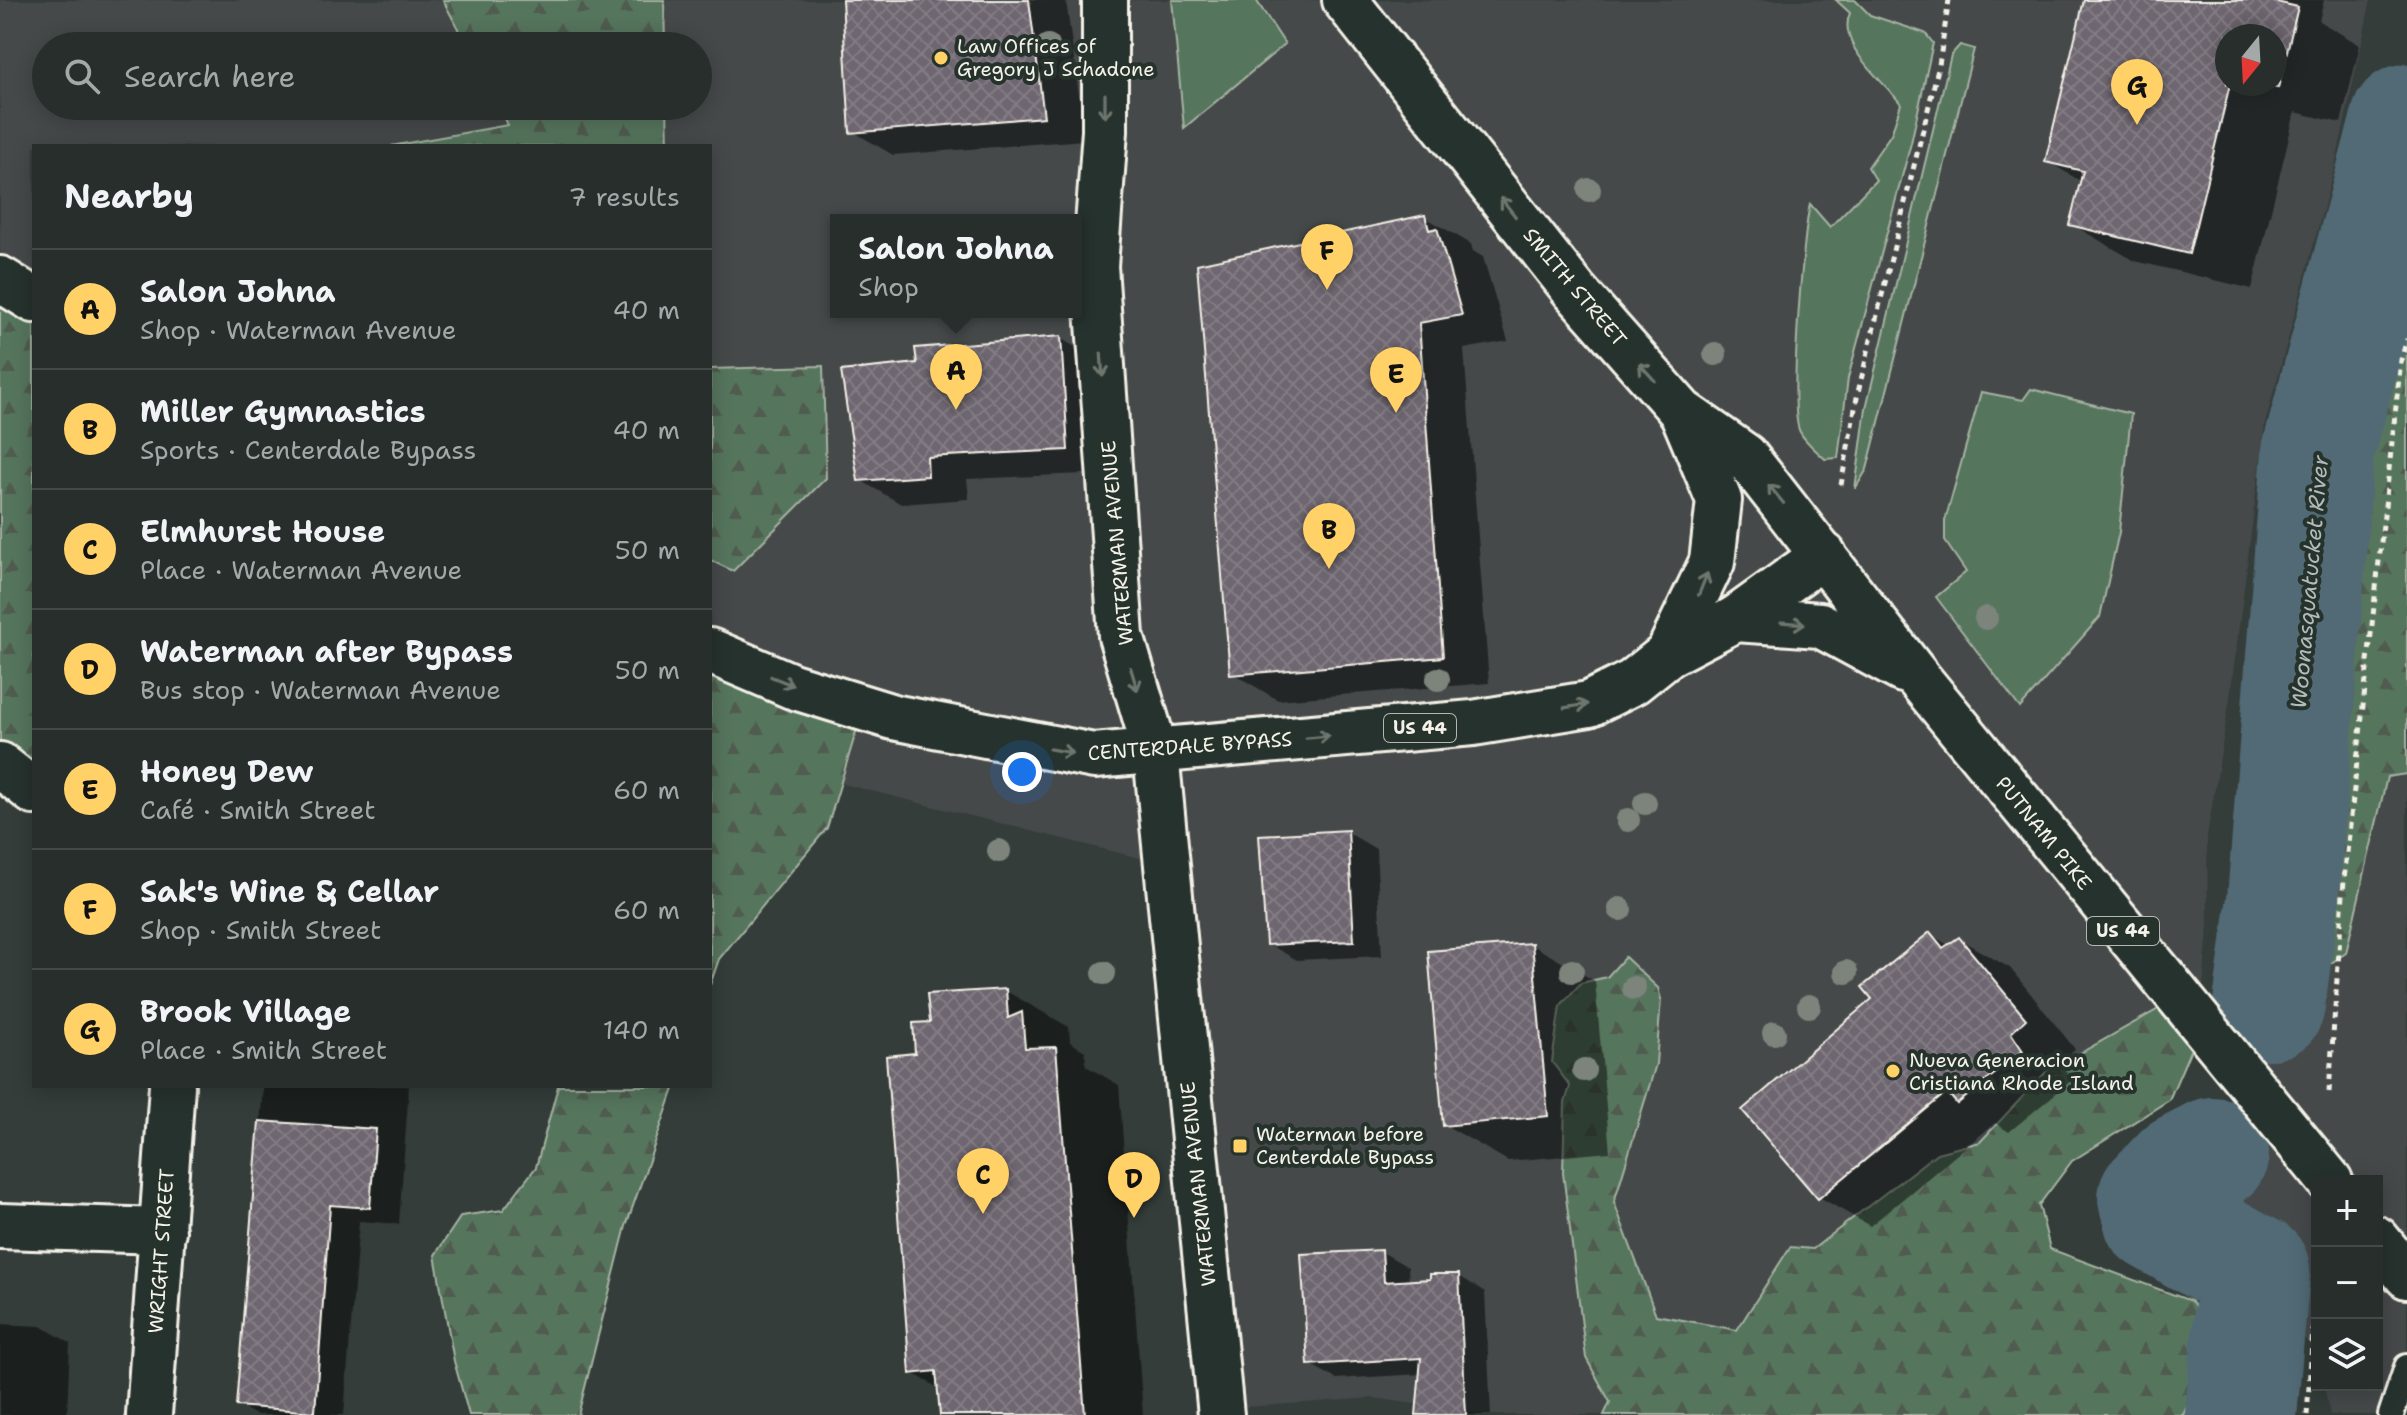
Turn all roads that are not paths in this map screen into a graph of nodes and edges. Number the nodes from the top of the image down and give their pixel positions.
1 (1105, 0) edge
2 (1345, 0) edge
3 (0, 279) edge
4 (32, 299) edge
5 (1682, 412) junction
6 (1824, 555) junction
7 (1735, 619) junction
8 (712, 652) edge
9 (1668, 654) junction
10 (1919, 679) junction
11 (1156, 753) junction
12 (0, 765) edge
13 (32, 790) edge
14 (172, 1088) edge
15 (2325, 1175) edge
16 (0, 1226) edge
17 (163, 1231) junction
18 (2383, 1246) edge
19 (2407, 1276) edge
20 (2407, 1367) edge
21 (149, 1415) edge
22 (1221, 1415) edge
23 (2391, 1415) edge

1 -> 11 main road, WATERMAN AVENUE
5 -> 2 main road, SMITH STREET / US 44
3 - 4 main road
6 -> 5 main road, SMITH STREET / US 44
9 -> 5 main road, CENTERDALE BYPASS
6 - 7 main road, CENTERDALE BYPASS
6 - 10 main road, PUTNAM PIKE / US 44
7 - 9 main road, CENTERDALE BYPASS / US 44
7 -> 10 main road, US 44
8 -> 11 main road, CENTERDALE BYPASS / US 44
11 -> 9 main road, CENTERDALE BYPASS / US 44
10 - 15 main road, PUTNAM PIKE / US 44
11 - 22 main road, WATERMAN AVENUE
12 - 13 main road
14 - 17 main road, WRIGHT STREET
16 - 17 main road
17 - 21 main road, WRIGHT STREET
18 - 19 main road
20 - 23 lane

